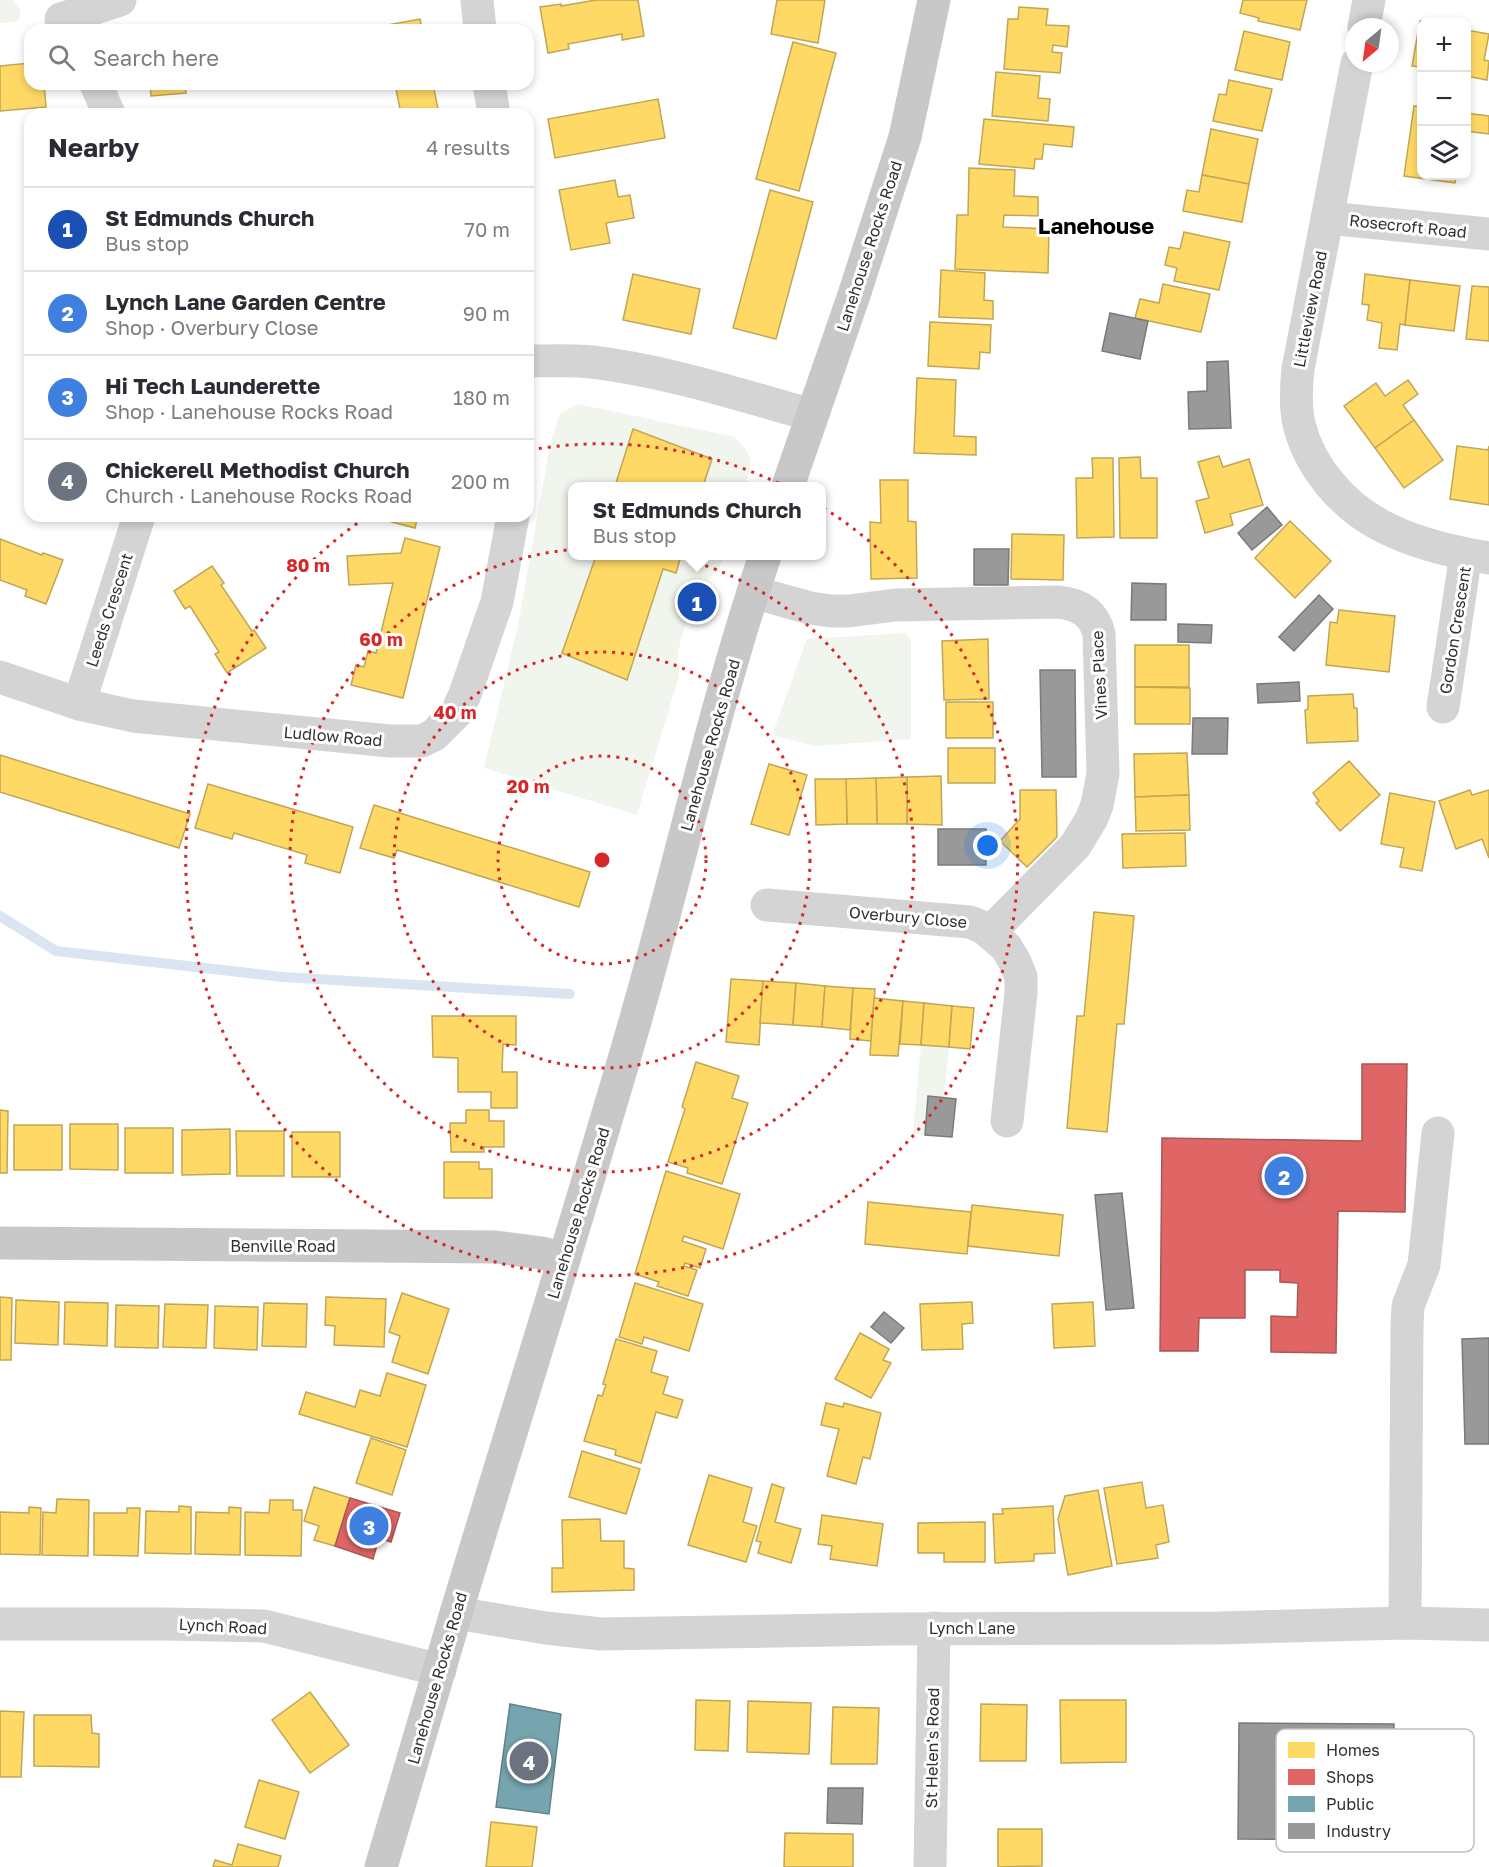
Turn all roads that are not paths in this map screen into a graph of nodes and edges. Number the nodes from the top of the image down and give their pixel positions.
1 (120, 0) edge
2 (477, 0) edge
3 (934, 0) edge
4 (1369, 0) edge
5 (59, 16) edge
6 (1366, 18) edge
7 (479, 24) edge
8 (1355, 72) edge
9 (99, 90) edge
10 (490, 90) edge
11 (106, 108) edge
12 (493, 108) edge
13 (1327, 218) junction
14 (1489, 234) edge
15 (534, 360) edge
16 (812, 415) junction
17 (789, 482) edge
18 (137, 522) edge
19 (512, 522) edge
20 (1478, 556) edge
21 (763, 560) edge
22 (753, 592) junction
23 (0, 677) edge
24 (79, 704) junction
25 (1443, 706) dead end
26 (767, 905) dead end
27 (990, 932) junction
28 (1007, 1121) dead end
29 (1438, 1132) dead end
30 (0, 1243) edge
31 (564, 1259) junction
32 (456, 1612) junction
33 (1405, 1623) junction
34 (0, 1624) edge
35 (1489, 1625) edge
36 (934, 1628) junction
37 (440, 1670) junction
38 (381, 1867) edge
39 (930, 1867) edge

1 - 5 street
2 - 7 street
3 - 16 main road, Lanehouse Rocks Road
4 - 6 street
8 - 13 street, Littleview Road
9 - 11 street
10 - 12 street
13 - 14 street, Rosecroft Road
13 - 20 street, Littleview Road
15 - 16 street
16 - 17 main road, Lanehouse Rocks Road
18 - 24 street, Leeds Crescent
19 - 24 street, Ludlow Road
20 - 25 street, Gordon Crescent
21 - 22 main road, Lanehouse Rocks Road
22 - 27 street, Vines Place
22 - 31 main road, Lanehouse Rocks Road
23 - 24 street, Ludlow Road
26 - 27 street, Overbury Close
27 - 28 street, Overbury Close
29 - 33 street
30 - 31 main road, Benville Road
31 - 32 main road, Lanehouse Rocks Road
32 - 36 street, Lynch Lane
32 - 37 main road, Lanehouse Rocks Road
33 - 35 street, Lynch Lane
33 - 36 street, Lynch Lane
34 - 37 street, Lynch Road
36 - 39 street, St Helen's Road
37 - 38 main road, Lanehouse Rocks Road

